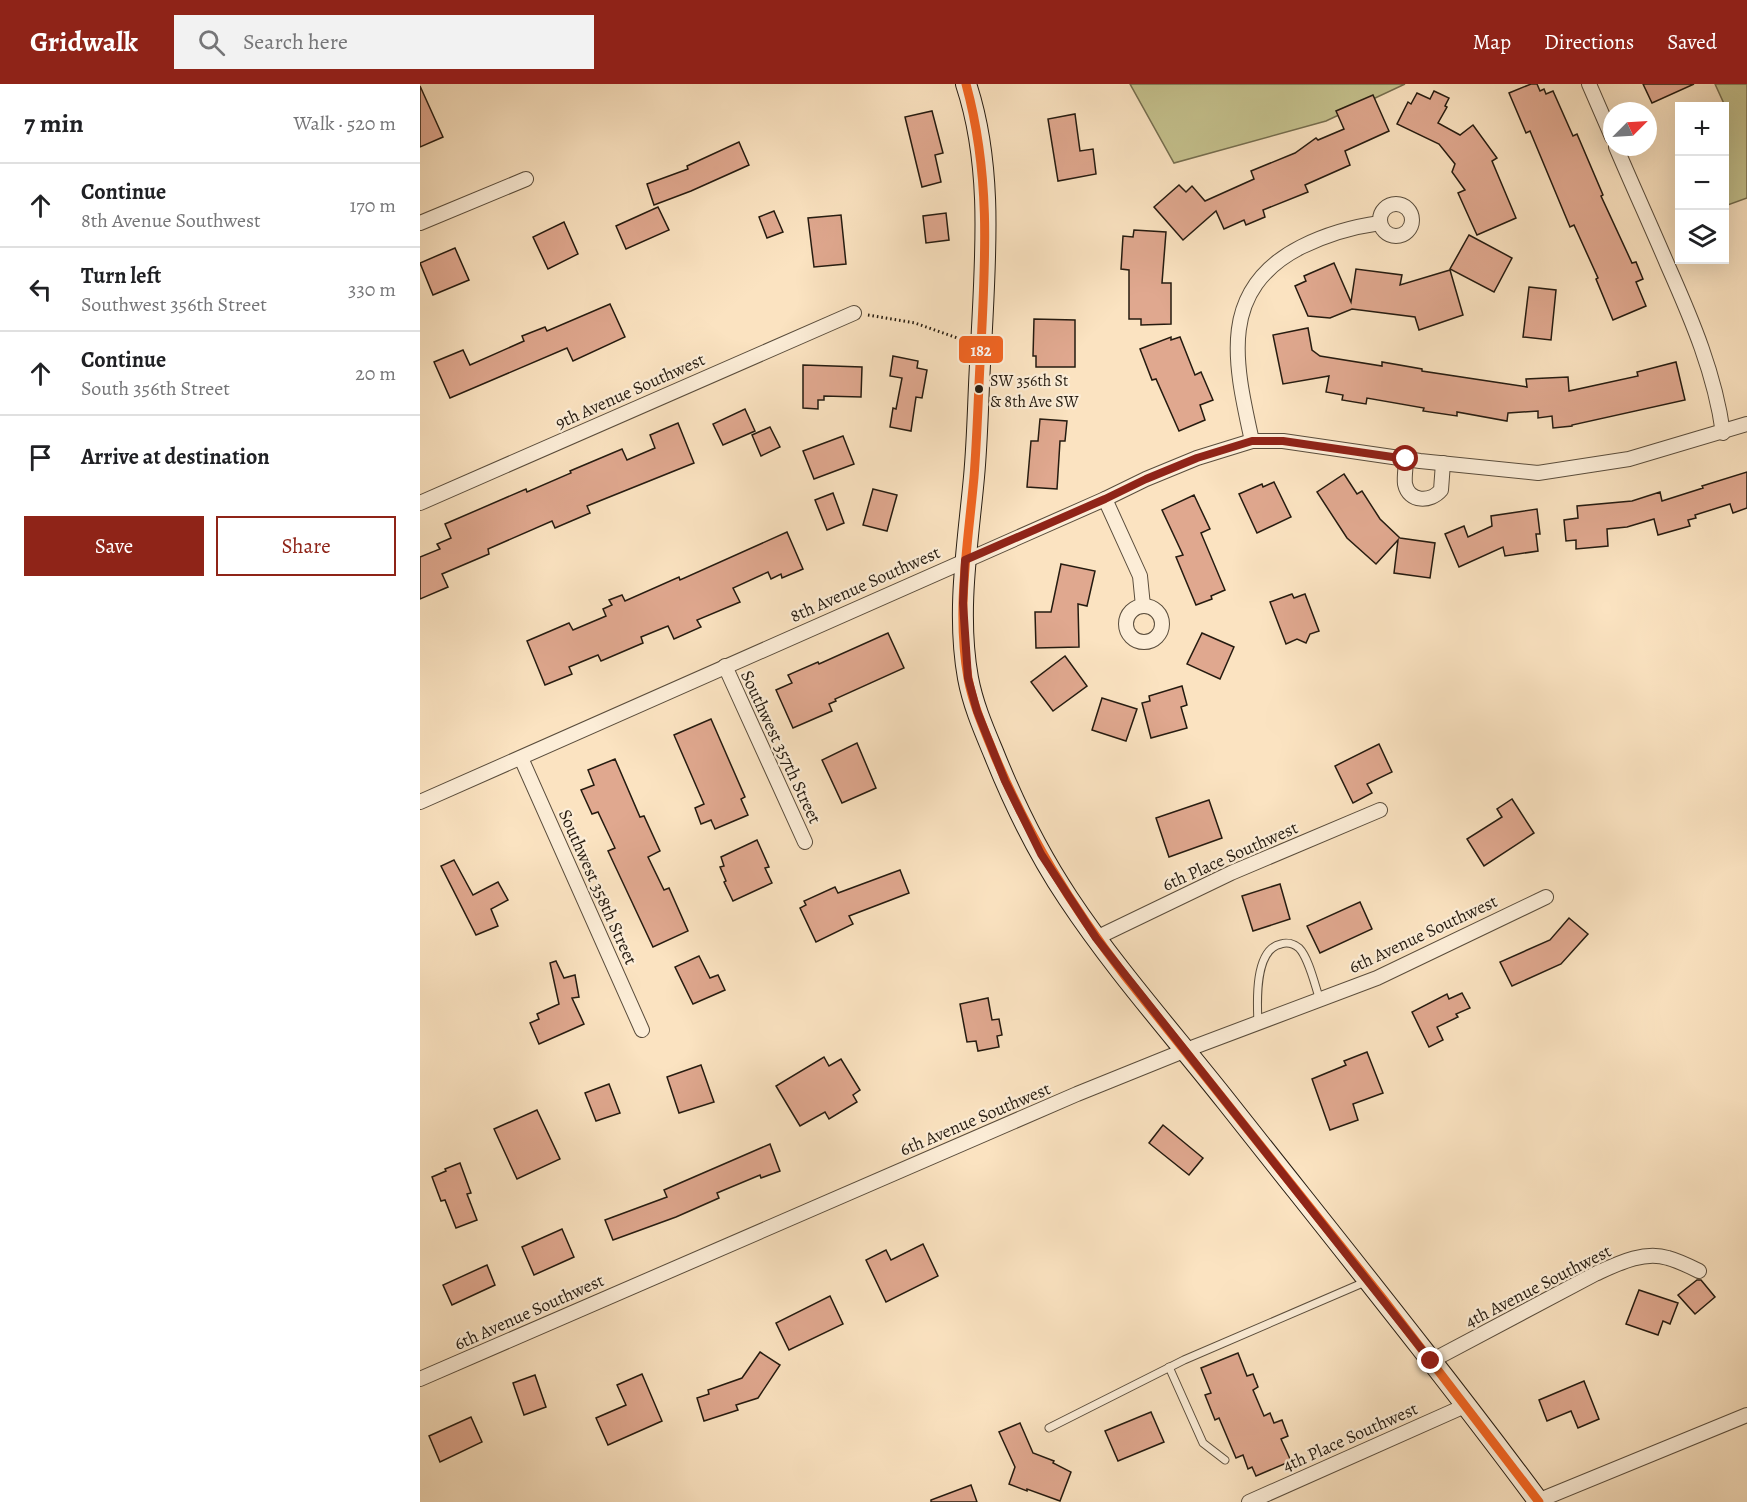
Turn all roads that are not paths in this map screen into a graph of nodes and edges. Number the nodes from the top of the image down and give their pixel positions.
1 (966, 84) edge
2 (1589, 84) edge
3 (1603, 116) edge
4 (1620, 156) edge
5 (526, 179) dead end
6 (420, 223) edge
7 (1380, 223) dead end
8 (855, 313) road end
9 (1747, 424) edge
10 (1723, 432) junction
11 (1252, 441) junction
12 (1406, 459) junction
13 (1443, 464) junction
14 (1105, 499) junction
15 (420, 503) edge
16 (965, 560) junction
17 (1143, 606) dead end
18 (725, 666) junction
19 (521, 758) junction
20 (420, 802) edge
21 (1380, 810) dead end
22 (805, 842) dead end
23 (1546, 897) dead end
24 (1096, 938) junction
25 (1320, 1000) junction
26 (1258, 1023) junction
27 (642, 1030) dead end
28 (1186, 1050) junction
29 (1699, 1270) dead end
30 (1368, 1281) junction
31 (1431, 1361) junction
32 (1169, 1367) junction
33 (420, 1379) edge
34 (1467, 1405) junction
35 (1747, 1415) edge
36 (1049, 1428) dead end
37 (1225, 1460) dead end
38 (1249, 1502) edge
39 (1538, 1502) edge

1 - 16 main road
2 - 3 street
4 - 10 street
5 - 6 street
7 - 11 street
8 - 15 street, 9th Avenue Southwest
9 - 10 street, 8th Avenue Southwest
10 - 13 street, 8th Avenue Southwest
11 - 12 street, 8th Avenue Southwest
11 - 14 street, 8th Avenue Southwest
12 - 13 street, 8th Avenue Southwest
12 - 13 street
14 - 16 street, 8th Avenue Southwest
14 - 17 street
16 - 18 street, 8th Avenue Southwest
16 - 24 main road
18 - 19 street, 8th Avenue Southwest
18 - 22 street, Southwest 357th Street
19 - 20 street, 8th Avenue Southwest
19 - 27 street, Southwest 358th Street
21 - 24 street, 6th Place Southwest
23 - 25 street, 6th Avenue Southwest
24 - 28 main road
25 - 26 street, 6th Avenue Southwest
25 - 26 lane
26 - 28 street, 6th Avenue Southwest
28 - 30 main road
28 - 33 street, 6th Avenue Southwest
29 - 31 street, 4th Avenue Southwest
30 - 31 main road
30 - 32 lane
31 - 34 main road
32 - 36 lane
32 - 37 lane
34 - 38 street, 4th Place Southwest
34 - 39 main road
35 - 39 street

